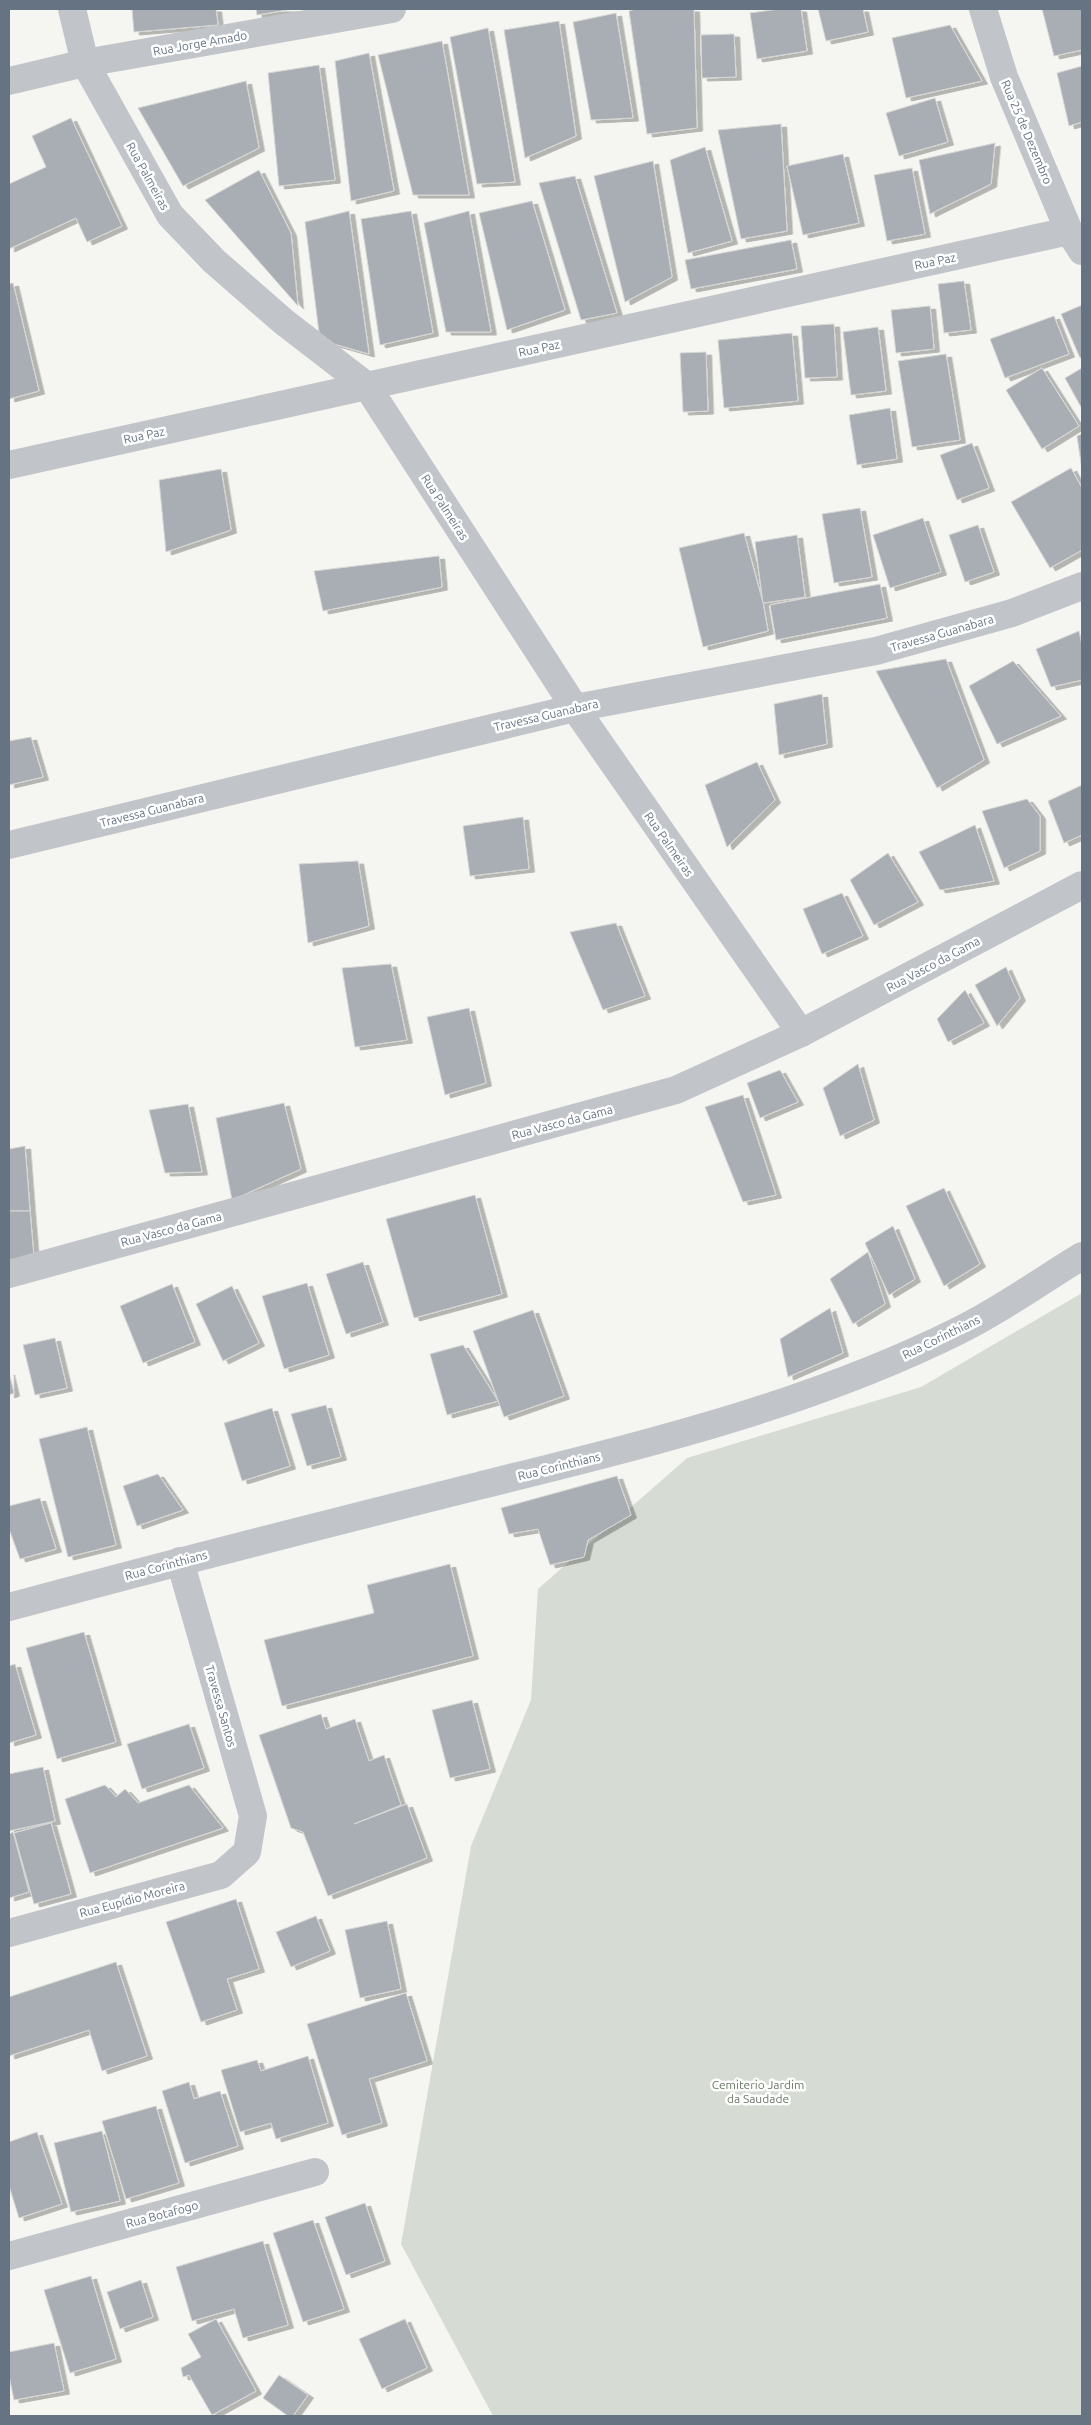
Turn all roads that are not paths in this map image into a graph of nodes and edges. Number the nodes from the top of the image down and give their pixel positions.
1 (72, 9) edge
2 (392, 9) edge
3 (983, 9) edge
4 (85, 63) junction
5 (9, 81) edge
6 (1076, 241) edge
7 (367, 386) junction
8 (9, 465) edge
9 (1082, 586) edge
10 (575, 708) junction
11 (9, 844) edge
12 (1082, 885) edge
13 (801, 1033) junction
14 (1082, 1256) edge
15 (9, 1274) edge
16 (180, 1561) junction
17 (9, 1607) edge
18 (247, 1852) joint
19 (9, 1932) edge
20 (314, 2172) dead end
21 (9, 2256) edge

1 - 4 street, Rua Palmeiras
2 - 4 street, Rua Jorge Amado
3 - 6 street, Rua 25 de Dezembro
4 - 5 street, Rua Jorge Amado
4 - 7 street, Rua Palmeiras
6 - 7 street, Rua Paz
7 - 8 street, Rua Paz
7 - 10 street, Rua Palmeiras
9 - 10 street, Travessa Guanabara
10 - 11 street, Travessa Guanabara
10 - 13 street, Rua Palmeiras
12 - 13 street, Rua Vasco da Gama
13 - 15 street, Rua Vasco da Gama
14 - 16 street, Rua Corinthians
16 - 17 street, Rua Corinthians
16 - 18 street, Travessa Santos
18 - 19 street, Rua Eupídio Moreira
20 - 21 street, Rua Botafogo

